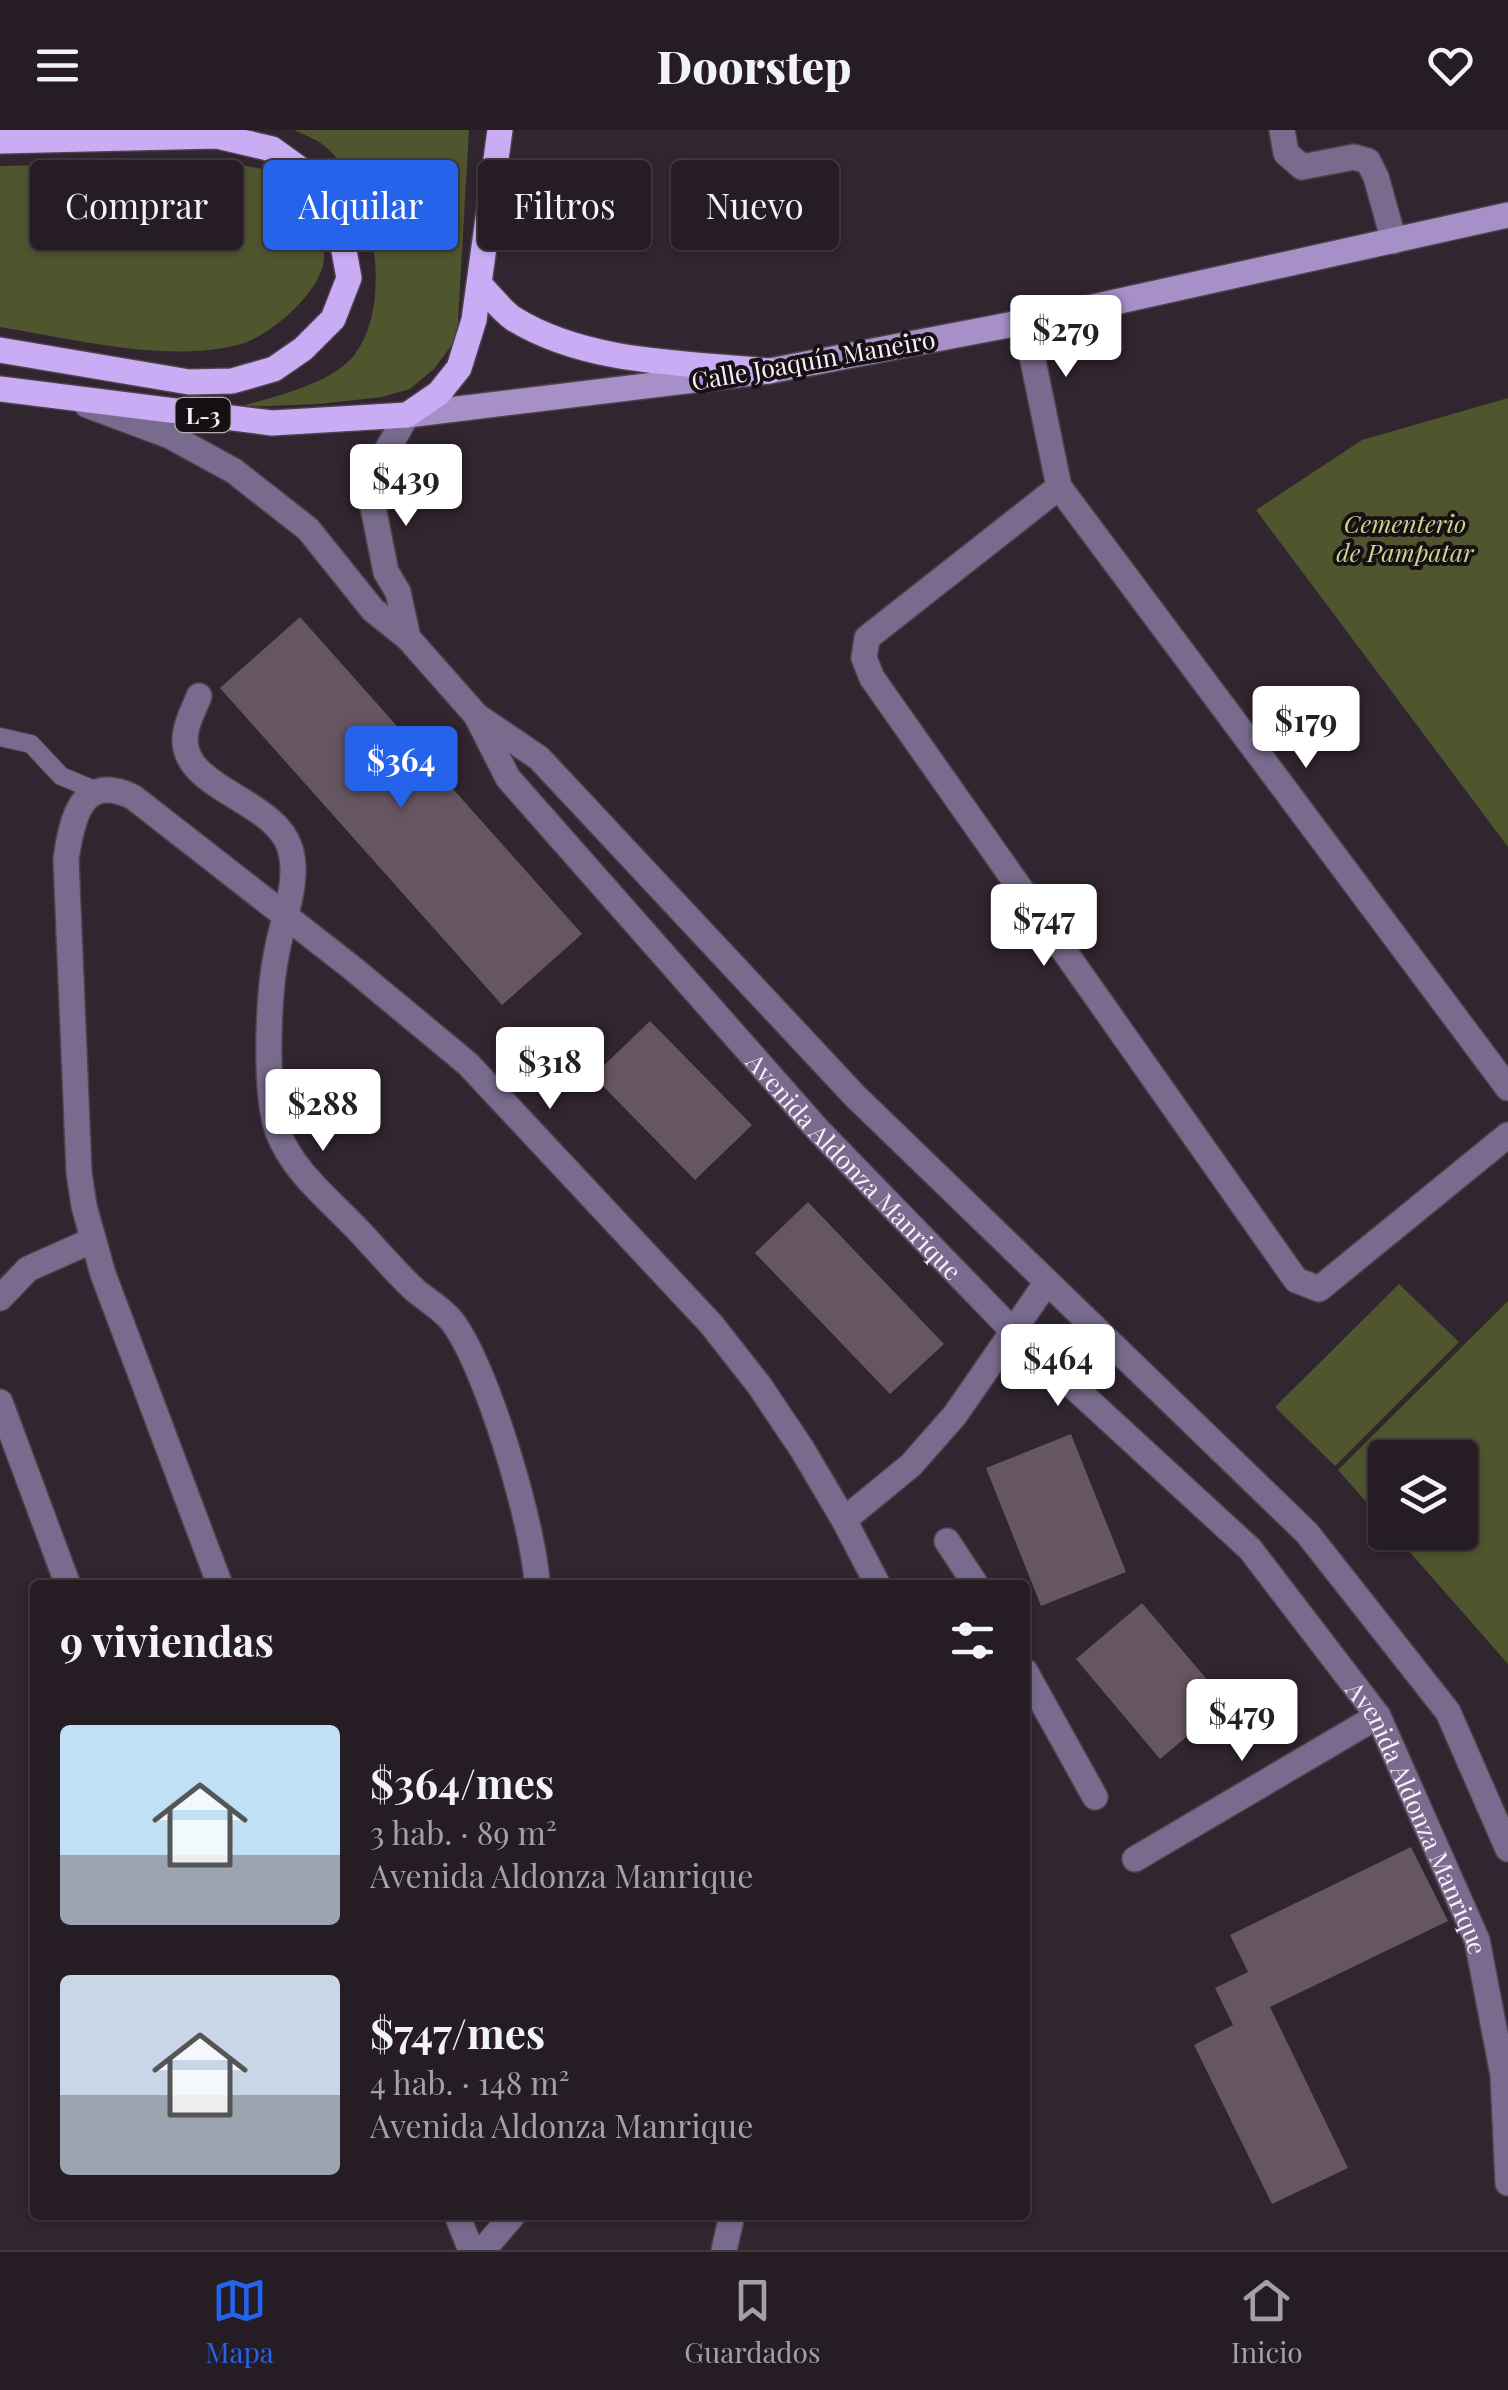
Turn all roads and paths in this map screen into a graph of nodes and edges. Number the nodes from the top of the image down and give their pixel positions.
1 (500, 130) edge
2 (1282, 130) edge
3 (0, 141) edge
4 (1508, 216) edge
5 (1394, 241) junction
6 (481, 286) junction
7 (1025, 322) junction
8 (0, 350) edge
9 (769, 370) junction
10 (0, 389) edge
11 (76, 401) junction
12 (407, 415) junction
13 (1060, 486) junction
14 (408, 638) junction
15 (199, 696) dead end
16 (476, 715) junction
17 (0, 737) edge
18 (97, 791) junction
19 (284, 917) junction
20 (1508, 1088) edge
21 (1508, 1135) edge
22 (92, 1240) junction
23 (1048, 1282) junction
24 (0, 1298) edge
25 (1015, 1333) junction
26 (0, 1402) edge
27 (844, 1520) junction
28 (947, 1541) dead end
29 (66, 1580) edge
30 (218, 1580) edge
31 (535, 1580) edge
32 (875, 1580) edge
33 (973, 1580) edge
34 (1030, 1680) edge
35 (1378, 1716) junction
36 (1095, 1797) dead end
37 (1508, 1849) edge
38 (1135, 1859) dead end
39 (1498, 2003) edge
40 (1508, 2183) edge
41 (459, 2220) edge
42 (509, 2220) edge
43 (731, 2220) edge
44 (471, 2250) edge
45 (483, 2250) edge
46 (724, 2250) edge

1 - 6 main road
2 - 5 street
3 - 8 main road, L-3
4 - 5 street, Calle Joaquín Maneiro / L-3
5 - 7 street, Calle Joaquín Maneiro / L-3
6 - 9 main road, L-3
6 - 12 main road
7 - 9 street, Calle Joaquín Maneiro / L-3
7 - 13 street
9 - 12 street, Calle Joaquín Maneiro / L-3
10 - 11 main road, L-3
11 - 12 main road, L-3
11 - 14 street, Avenida Aldonza Manrique
12 - 14 street, Avenida Aldonza Manrique
13 - 20 street
13 - 21 street
14 - 16 street, Avenida Aldonza Manrique
15 - 19 street
16 - 23 street, Avenida Aldonza Manrique
16 - 25 street, Avenida Aldonza Manrique
17 - 18 lane
18 - 19 street
18 - 22 street
19 - 27 street
19 - 31 street
22 - 24 street
22 - 30 street
23 - 25 street
23 - 37 street, Avenida Aldonza Manrique
25 - 27 street
25 - 35 street, Avenida Aldonza Manrique
26 - 29 street
27 - 32 street
28 - 33 street
34 - 36 street
35 - 38 street
35 - 39 street, Avenida Aldonza Manrique
39 - 40 street, Avenida Aldonza Manrique
41 - 44 street
42 - 45 street
43 - 46 street

